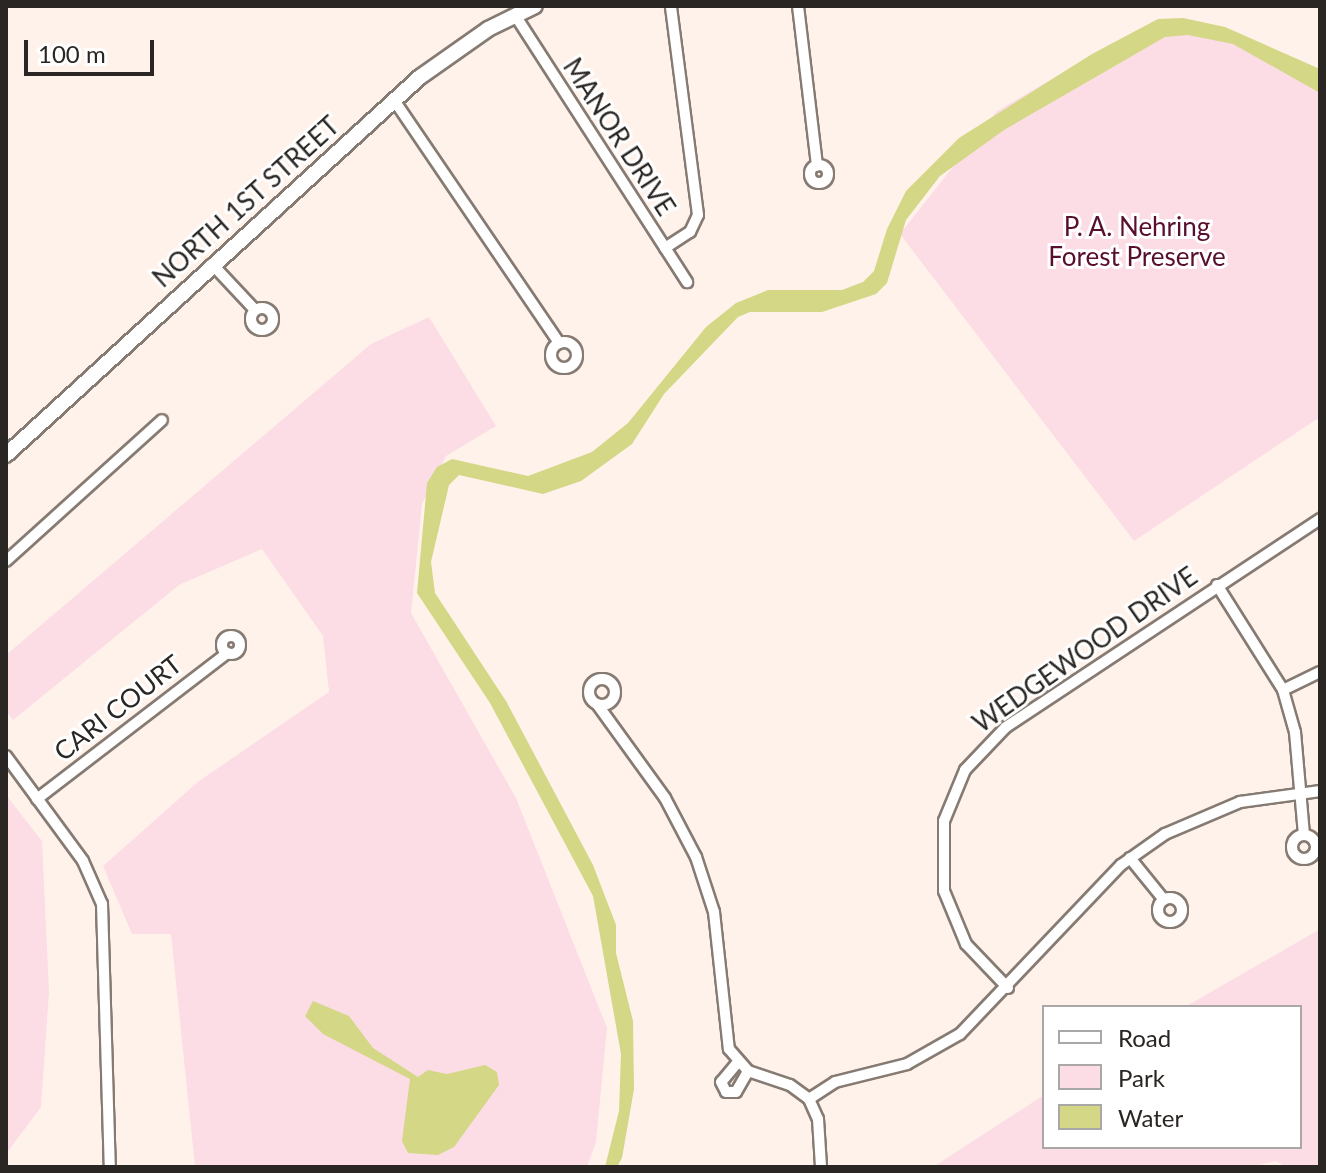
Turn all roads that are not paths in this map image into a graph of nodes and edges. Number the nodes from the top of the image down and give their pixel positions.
1 (535, 6) edge
2 (671, 6) edge
3 (798, 6) edge
4 (515, 15) junction
5 (394, 100) junction
6 (817, 166) dead end
7 (665, 248) junction
8 (212, 264) junction
9 (687, 282) dead end
10 (255, 310) dead end
11 (559, 343) dead end
12 (162, 420) dead end
13 (6, 455) edge
14 (1320, 519) edge
15 (6, 561) edge
16 (1217, 585) junction
17 (227, 653) dead end
18 (1320, 672) edge
19 (1283, 690) junction
20 (597, 704) dead end
21 (6, 756) edge
22 (1301, 791) junction
23 (1320, 791) edge
24 (37, 799) junction
25 (1304, 835) dead end
26 (1130, 858) junction
27 (1164, 900) dead end
28 (1008, 988) junction
29 (738, 1062) junction
30 (748, 1071) junction
31 (809, 1099) junction
32 (110, 1167) edge
33 (821, 1167) edge

1 - 4 street, NORTH 1ST STREET
2 - 7 street
3 - 6 street
4 - 5 street, NORTH 1ST STREET
4 - 7 street, MANOR DRIVE
5 - 8 street, NORTH 1ST STREET
5 - 11 street
7 - 9 street, MANOR DRIVE
8 - 10 street
8 - 13 street, NORTH 1ST STREET
12 - 15 street
14 - 16 street, WEDGEWOOD DRIVE
16 - 19 street
16 - 28 street, WEDGEWOOD DRIVE
17 - 24 street, CARI COURT
18 - 19 street
19 - 22 street
20 - 29 street
21 - 24 street
22 - 23 street
22 - 25 street
22 - 26 street
24 - 32 street
26 - 27 street
26 - 28 street
28 - 31 street
29 - 30 street
29 - 30 street
30 - 31 street
31 - 33 street

